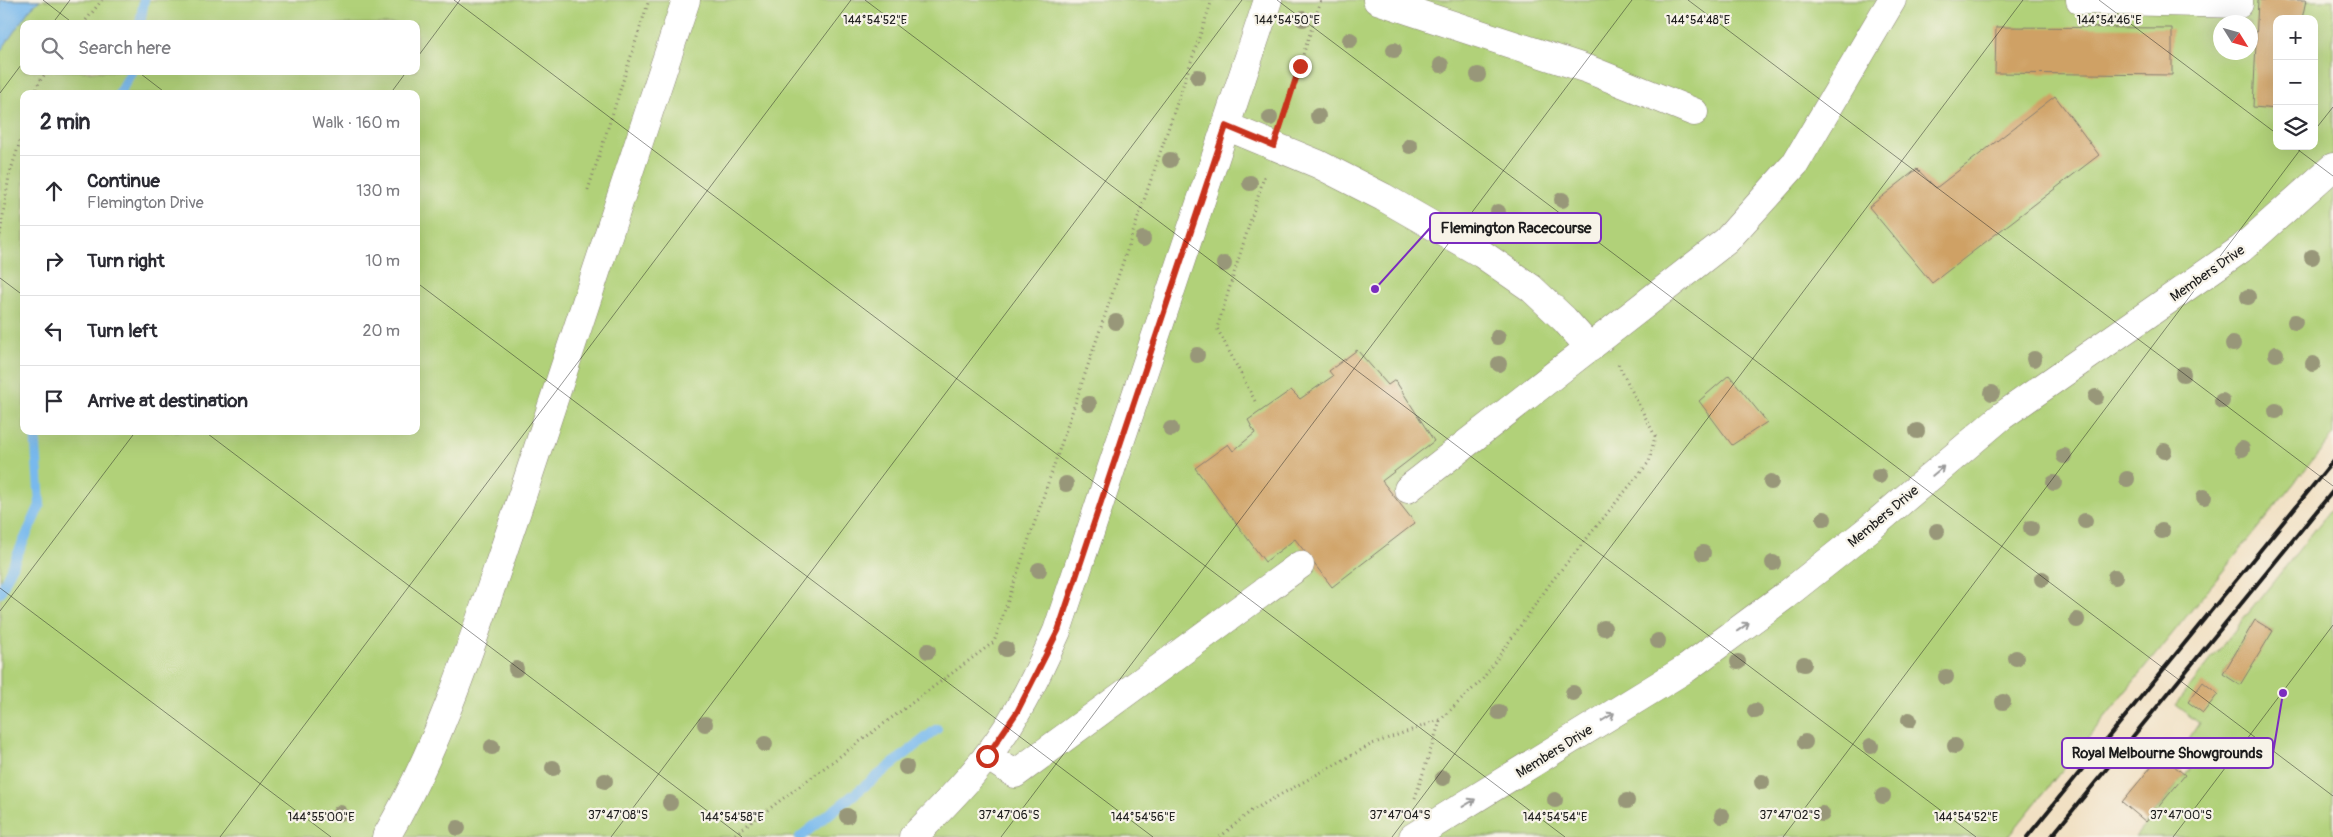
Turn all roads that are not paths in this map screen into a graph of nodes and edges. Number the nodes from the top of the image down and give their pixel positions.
1 (686, 0) edge
2 (1268, 0) edge
3 (1377, 0) edge
4 (1892, 0) edge
5 (2080, 0) edge
6 (2239, 0) edge
7 (1694, 112) dead end
8 (1226, 126) junction
9 (2333, 167) edge
10 (1597, 343) junction
11 (1408, 489) dead end
12 (1300, 565) dead end
13 (987, 756) junction
14 (386, 837) edge
15 (913, 837) edge
16 (1413, 837) edge

1 - 14 lane
2 - 8 lane
3 - 7 lane
4 - 10 lane
5 - 6 lane
8 - 10 lane
8 - 13 lane
16 -> 9 lane, Members Drive
10 - 11 lane
12 - 13 lane
13 - 15 lane

